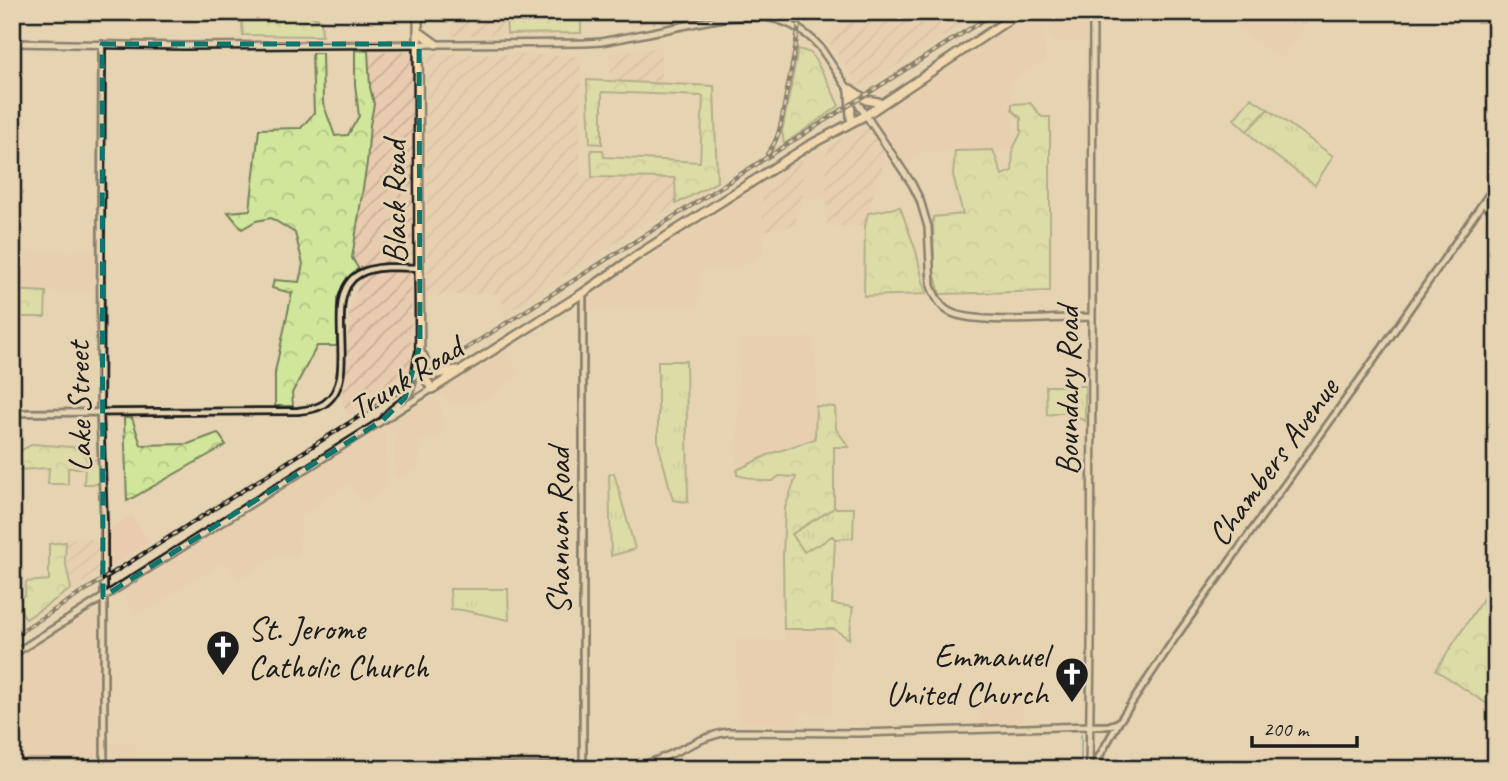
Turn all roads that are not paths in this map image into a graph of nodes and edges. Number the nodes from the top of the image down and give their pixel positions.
1 (418, 12) edge
2 (1020, 12) edge
3 (1093, 12) edge
4 (418, 31) junction
5 (12, 43) edge
6 (102, 44) junction
7 (419, 44) junction
8 (436, 44) junction
9 (939, 65) junction
10 (849, 89) junction
11 (878, 102) junction
12 (864, 113) junction
13 (851, 118) junction
14 (823, 137) junction
15 (1496, 184) edge
16 (1483, 204) junction
17 (1496, 213) edge
18 (419, 268) junction
19 (583, 293) junction
20 (1091, 317) junction
21 (420, 345) junction
22 (481, 358) junction
23 (432, 389) junction
24 (12, 413) edge
25 (100, 413) junction
26 (383, 420) junction
27 (103, 597) junction
28 (12, 655) edge
29 (1119, 722) junction
30 (1089, 726) junction
31 (583, 767) edge
32 (12, 768) edge
33 (104, 768) edge
34 (1090, 769) edge

1 - 4 highway, Black Road
2 - 9 highway, Trunk Road
3 - 20 main road, Boundary Road
4 - 7 highway, Black Road
4 - 8 highway
5 - 6 main road
6 - 7 main road
6 - 25 street, Lake Street
7 - 8 main road
7 - 18 highway, Black Road
8 - 10 main road
9 - 11 highway, Trunk Road
9 - 12 highway, Trunk Road
10 - 11 highway
10 - 12 main road
10 - 13 highway
11 - 12 highway, Trunk Road
12 - 13 highway, Trunk Road
12 - 14 highway, Trunk Road
12 - 20 main road
13 - 14 highway, Trunk Road
14 - 19 highway, Trunk Road
15 - 16 street, Chambers Avenue
16 - 17 street
16 - 29 street, Chambers Avenue
18 - 21 highway, Black Road
18 - 25 street
19 - 22 highway, Trunk Road
19 - 31 street, Shannon Road
20 - 30 main road, Boundary Road
21 - 22 highway
21 - 23 highway, Black Road
21 - 26 main road
22 - 23 highway, Trunk Road
23 - 26 main road, Trunk Road
24 - 25 street
25 - 27 street, Lake Street
26 - 27 main road, Trunk Road
27 - 28 main road, Trunk Road
27 - 33 street, Lake Street
29 - 30 street
29 - 34 street, Chambers Avenue
30 - 31 main road
30 - 34 main road, Boundary Road
31 - 33 main road
32 - 33 main road

